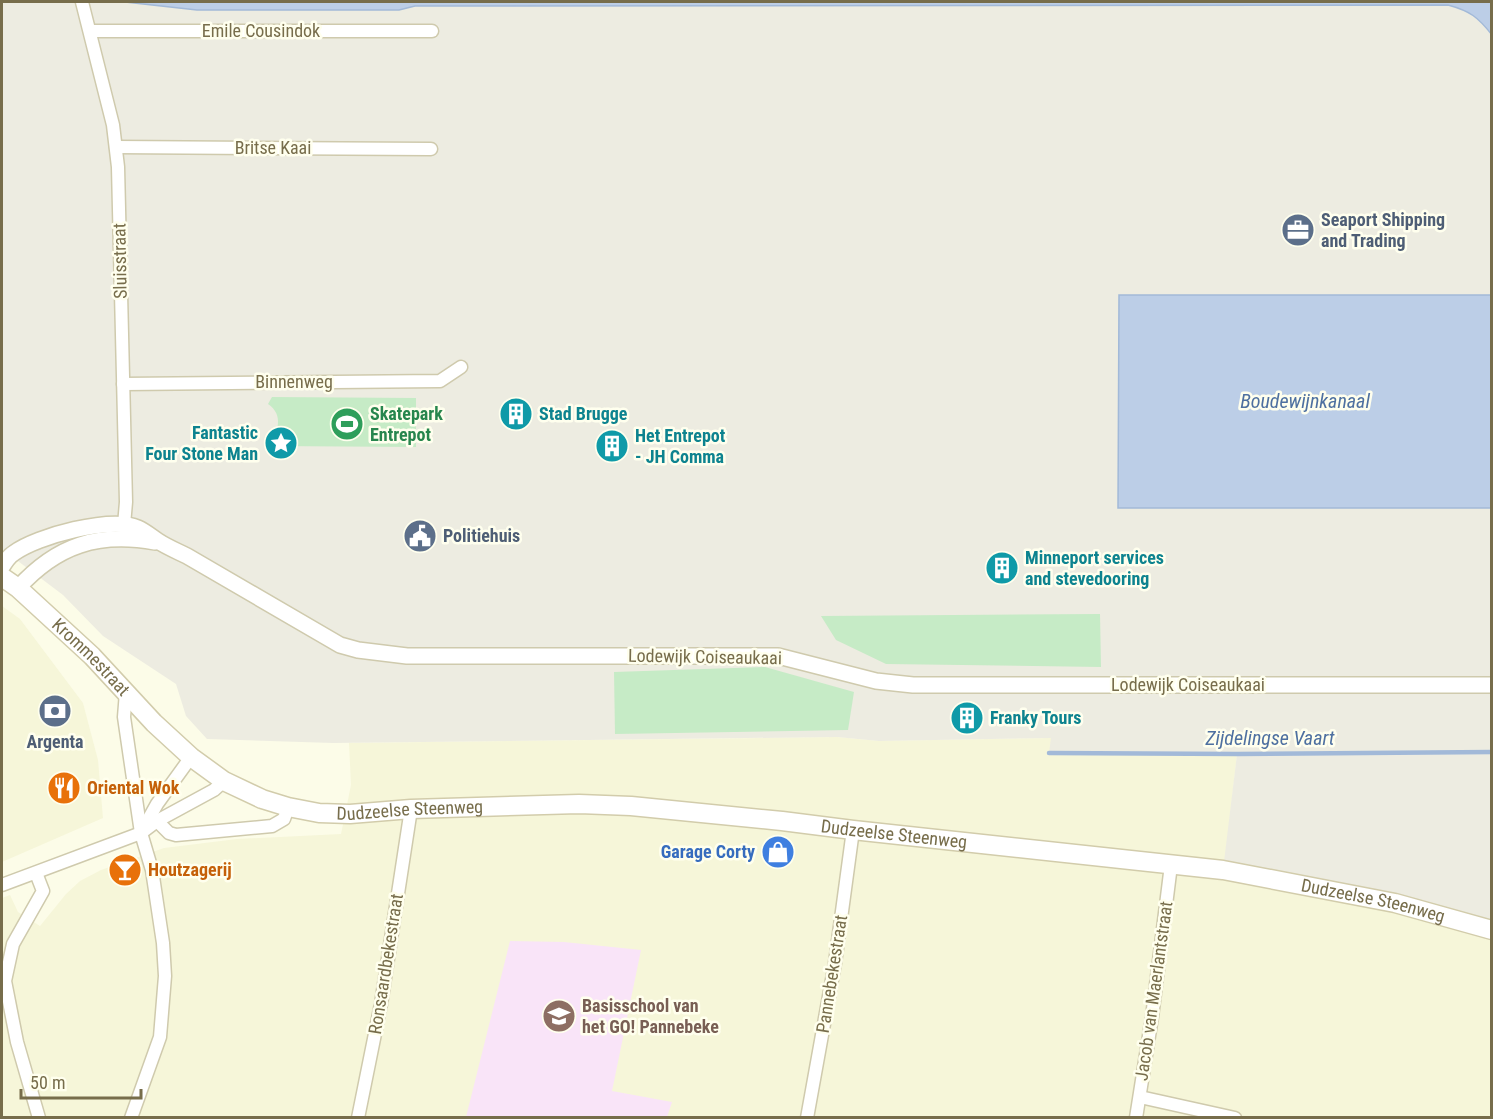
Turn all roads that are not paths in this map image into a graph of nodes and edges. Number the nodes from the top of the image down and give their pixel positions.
1 (82, 2) edge
2 (91, 31) junction
3 (432, 31) dead end
4 (116, 147) junction
5 (430, 149) dead end
6 (461, 367) dead end
7 (123, 384) junction
8 (123, 531) junction
9 (2, 567) edge
10 (2, 577) edge
11 (18, 588) junction
12 (1491, 685) edge
13 (126, 692) junction
14 (190, 757) junction
15 (224, 781) junction
16 (288, 807) junction
17 (411, 809) junction
18 (157, 821) junction
19 (853, 830) junction
20 (141, 833) junction
21 (1172, 864) junction
22 (36, 873) junction
23 (2, 885) edge
24 (1491, 930) edge
25 (1140, 1097) junction
26 (39, 1118) edge
27 (131, 1118) edge
28 (358, 1118) edge
29 (807, 1118) edge
30 (1136, 1118) edge
31 (1235, 1118) edge

1 - 2 street, Sluisstraat
2 - 3 street, Emile Cousindok
2 - 4 street, Sluisstraat
4 - 5 street, Britse Kaai
4 - 7 street, Sluisstraat
6 - 7 street, Binnenweg
7 - 8 street, Sluisstraat
8 - 9 street, Lodewijk Coiseaukaai
8 - 11 street, Lodewijk Coiseaukaai
8 - 12 street, Lodewijk Coiseaukaai
10 - 11 main road, Krommestraat
11 - 13 main road, Krommestraat
13 - 14 main road, Dudzeelse Steenweg
13 - 20 street, Krommestraat
14 - 15 main road, Dudzeelse Steenweg
14 - 20 street
15 - 16 main road, Dudzeelse Steenweg
15 - 18 street
16 - 17 main road, Dudzeelse Steenweg
16 - 18 street
17 - 19 main road, Dudzeelse Steenweg
17 - 28 street, Ronsaardbekestraat
18 - 20 street
19 - 21 main road, Dudzeelse Steenweg
19 - 29 street, Pannebekestraat
20 - 22 street
20 - 27 street, Krommestraat
21 - 24 main road, Dudzeelse Steenweg
21 - 25 street, Jacob van Maerlantstraat
22 - 23 street
22 - 26 street
25 - 30 street, Jacob van Maerlantstraat
25 - 31 street

